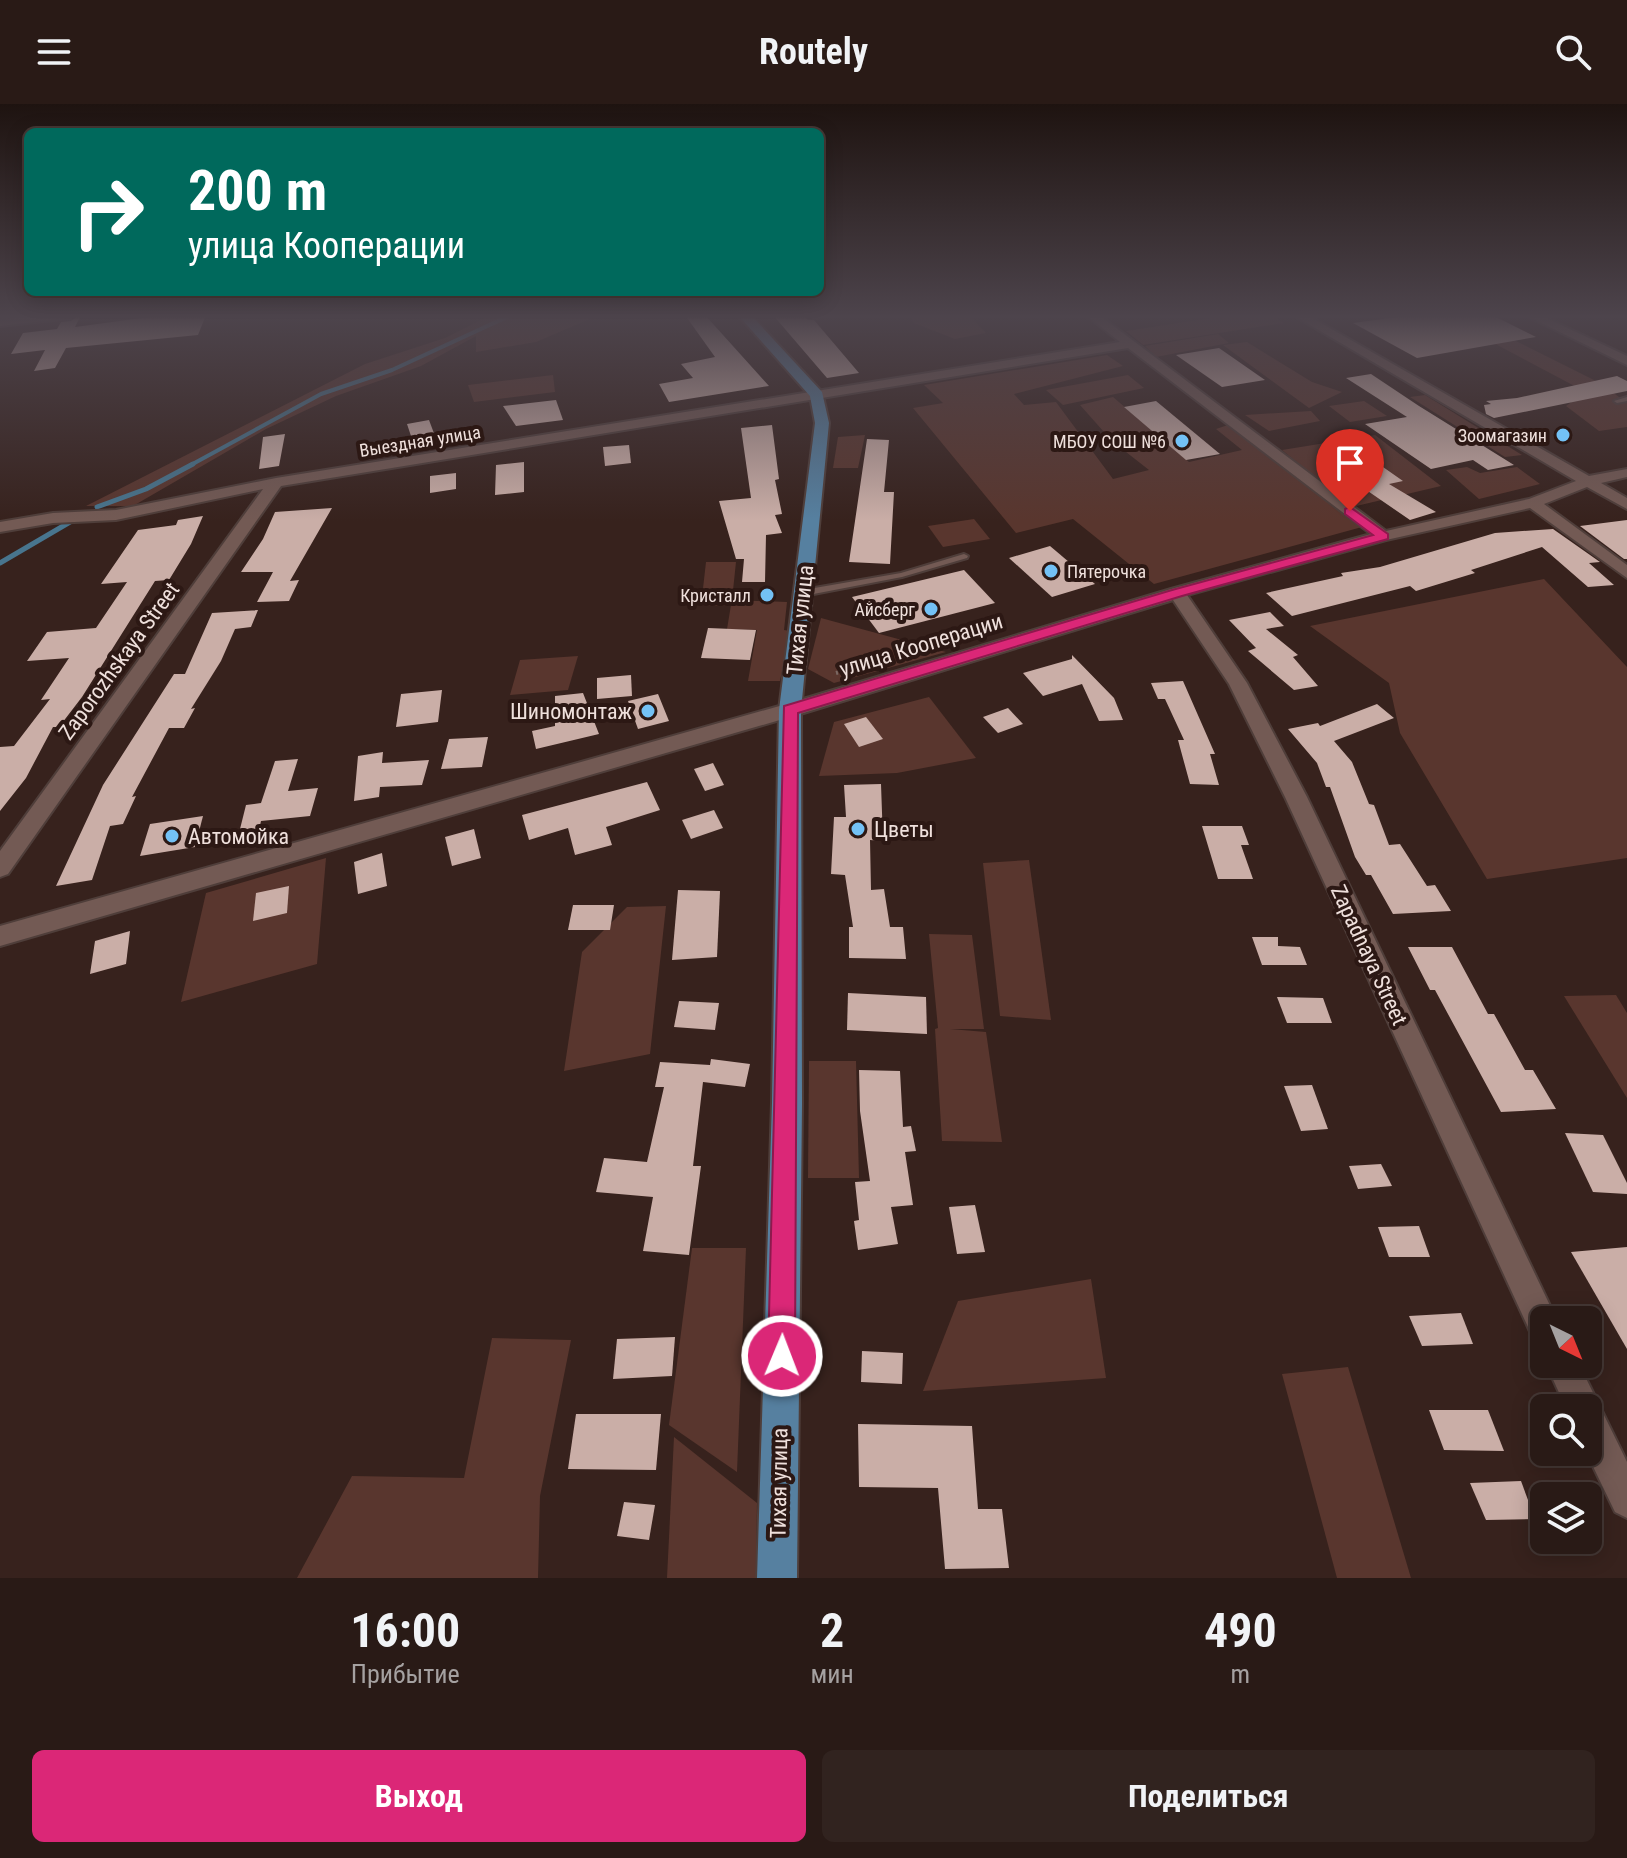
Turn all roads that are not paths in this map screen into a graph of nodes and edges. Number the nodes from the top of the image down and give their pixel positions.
1 (807, 384) edge
2 (886, 384) edge
3 (1183, 384) edge
4 (1419, 384) edge
5 (817, 395) junction
6 (1627, 399) edge
7 (1617, 401) dead end
8 (1627, 473) edge
9 (1588, 481) junction
10 (276, 482) junction
11 (1533, 503) junction
12 (1627, 504) edge
13 (0, 527) edge
14 (1383, 536) junction
15 (964, 556) dead end
16 (1627, 573) edge
17 (803, 593) junction
18 (1177, 593) junction
19 (790, 710) junction
20 (0, 868) edge
21 (0, 936) edge
22 (1534, 1306) edge
23 (1602, 1448) edge
24 (1627, 1500) edge
25 (777, 1578) edge

1 - 5 main road
2 - 5 street, Выездная улица
3 - 14 street
4 - 9 street
5 - 10 street, Выездная улица
5 - 17 main road, Тихая улица
6 - 7 lane
8 - 9 street, улица Кооперации
9 - 11 street, улица Кооперации
9 - 12 street
10 - 13 street, Выездная улица
10 - 20 street, Zaporozhskaya Street
11 - 14 street, улица Кооперации
11 - 16 street
14 - 18 street, улица Кооперации
15 - 17 lane
17 - 19 main road, Тихая улица
18 - 19 street, улица Кооперации
18 - 22 street, Zapadnaya Street
19 - 21 street, улица Кооперации
19 - 25 main road, Тихая улица
23 - 24 street

